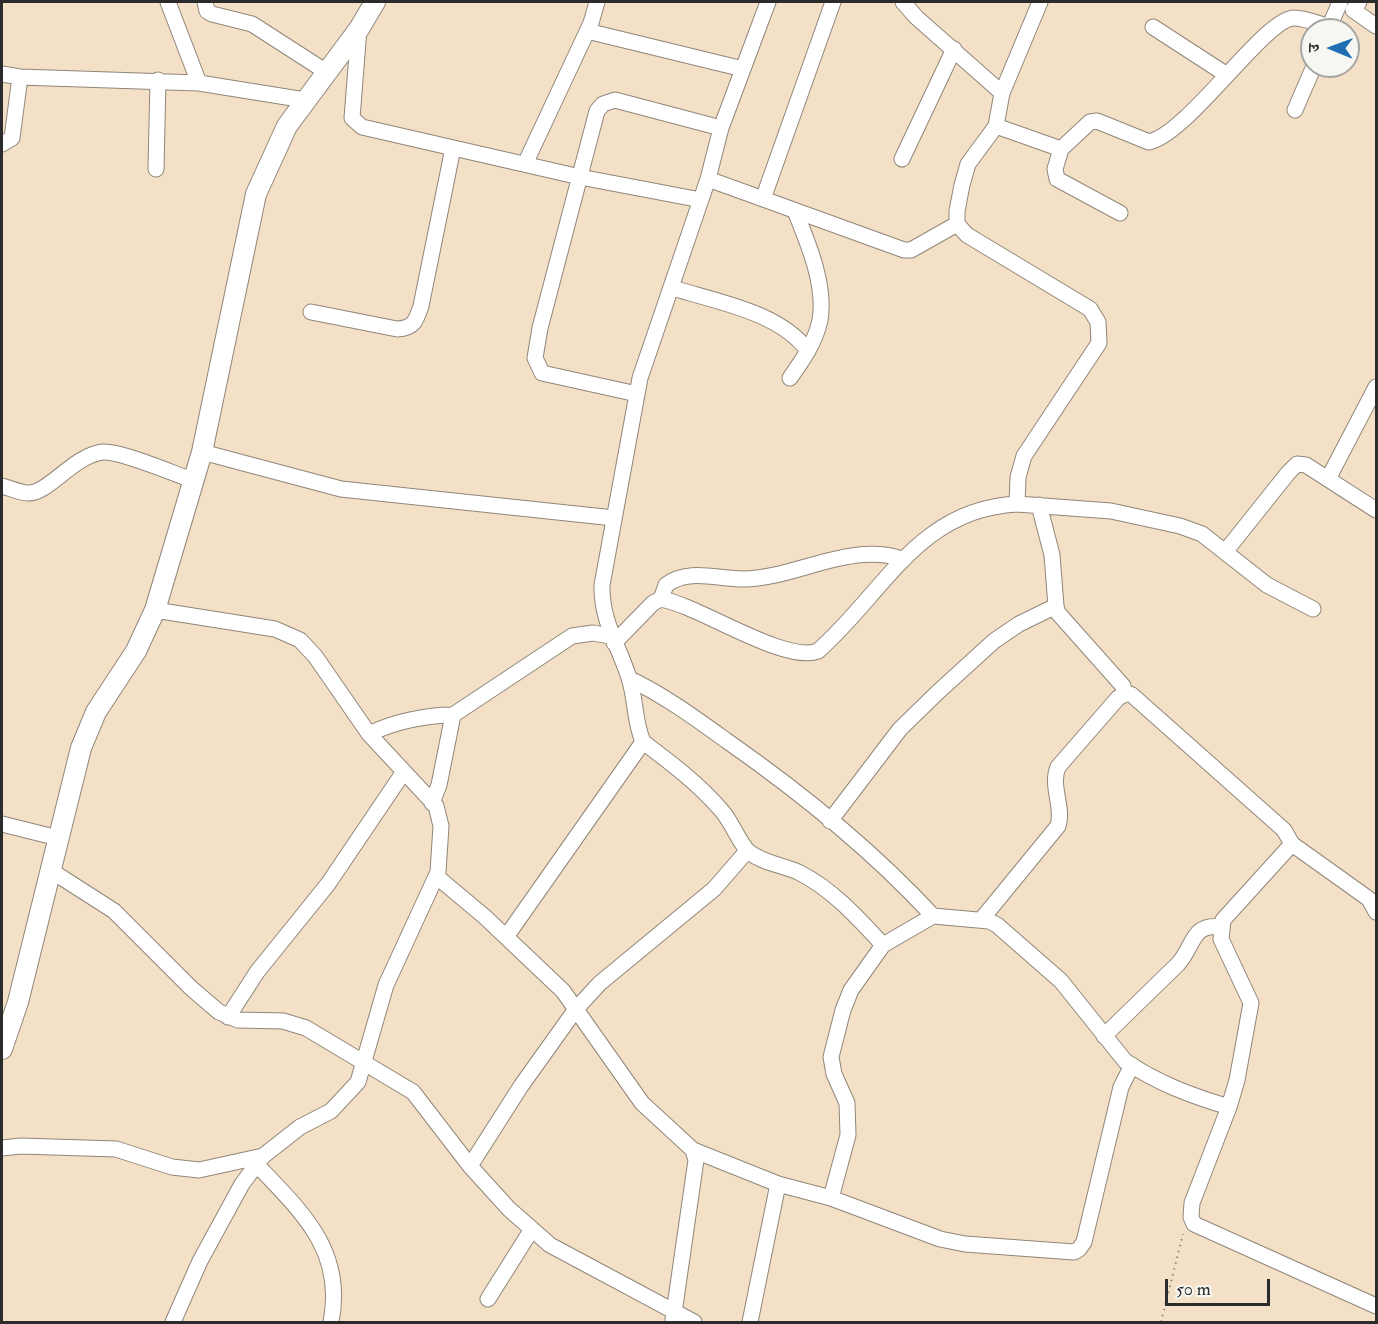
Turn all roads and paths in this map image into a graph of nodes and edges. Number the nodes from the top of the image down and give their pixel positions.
1 (168, 2) edge
2 (205, 2) edge
3 (375, 2) edge
4 (597, 2) edge
5 (768, 2) edge
6 (833, 2) edge
7 (903, 2) edge
8 (1040, 2) edge
9 (1349, 4) edge
10 (1337, 18) edge
11 (1300, 20) edge
12 (1377, 26) edge
13 (1153, 27) dead end
14 (359, 29) junction
15 (587, 31) junction
16 (954, 49) junction
17 (743, 69) junction
18 (325, 71) junction
19 (2, 74) edge
20 (1227, 75) junction
21 (20, 77) junction
22 (1309, 78) edge
23 (158, 80) junction
24 (199, 83) junction
25 (1002, 93) junction
26 (306, 100) junction
27 (1296, 110) dead end
28 (996, 126) junction
29 (721, 128) junction
30 (2, 144) edge
31 (453, 148) junction
32 (1062, 149) junction
33 (902, 159) dead end
34 (525, 164) junction
35 (156, 169) dead end
36 (580, 177) junction
37 (708, 179) junction
38 (764, 199) junction
39 (701, 200) junction
40 (795, 211) junction
41 (1120, 213) dead end
42 (957, 224) junction
43 (673, 288) junction
44 (310, 312) dead end
45 (808, 351) junction
46 (790, 378) dead end
47 (1377, 387) edge
48 (637, 394) junction
49 (202, 452) junction
50 (1328, 479) junction
51 (195, 481) junction
52 (2, 486) edge
53 (1017, 504) junction
54 (1039, 505) junction
55 (1377, 510) edge
56 (614, 518) junction
57 (1225, 552) junction
58 (902, 559) junction
59 (661, 599) junction
60 (1056, 606) junction
61 (1313, 609) dead end
62 (155, 610) junction
63 (612, 639) junction
64 (630, 679) junction
65 (1124, 695) junction
66 (453, 715) junction
67 (369, 734) junction
68 (643, 742) junction
69 (403, 773) junction
70 (432, 803) junction
71 (830, 821) junction
72 (2, 824) edge
73 (58, 838) junction
74 (1292, 843) junction
75 (747, 850) junction
76 (50, 870) junction
77 (436, 876) junction
78 (1377, 912) edge
79 (933, 916) junction
80 (981, 920) junction
81 (1222, 927) junction
82 (506, 937) junction
83 (883, 945) junction
84 (576, 1009) junction
85 (228, 1017) junction
86 (1104, 1036) junction
87 (2, 1049) edge
88 (363, 1063) junction
89 (1131, 1065) junction
90 (1229, 1107) junction
91 (2, 1148) edge
92 (693, 1150) junction
93 (260, 1160) junction
94 (470, 1166) junction
95 (778, 1184) junction
96 (831, 1197) junction
97 (1194, 1224) junction
98 (532, 1229) junction
99 (488, 1299) dead end
100 (1377, 1306) edge
101 (673, 1317) edge
102 (173, 1323) edge
103 (331, 1323) edge
104 (694, 1323) edge
105 (750, 1323) edge
106 (1161, 1323) edge

1 - 24 street
2 - 18 street
3 - 14 main road
4 - 15 street
5 - 17 street
6 - 38 street
7 - 16 street
8 - 25 street
9 - 10 street
9 - 12 street
11 - 20 street
13 - 20 street
14 - 18 main road
14 - 31 street
15 - 17 street
15 - 34 street
16 - 25 street
16 - 33 street
17 - 29 street
18 - 26 main road
19 - 21 street
20 - 32 street
21 - 23 street
21 - 30 street
22 - 27 street
23 - 24 street
23 - 35 street
24 - 26 street
25 - 28 street
26 - 49 main road
28 - 32 street
28 - 42 street
29 - 36 street
29 - 37 street
31 - 34 street
31 - 44 street
32 - 41 street
34 - 36 street
36 - 39 street
36 - 48 street
37 - 38 street
37 - 39 street
38 - 40 street
39 - 43 street
40 - 42 street
40 - 45 street
42 - 53 street
43 - 45 street
43 - 48 street
45 - 46 street
47 - 50 street
48 - 56 street
49 - 51 main road
49 - 56 street
50 - 55 street
50 - 57 street
51 - 52 street
51 - 62 main road
53 - 54 street
53 - 58 street
54 - 57 street
54 - 60 street
56 - 63 street
57 - 61 street
58 - 59 street
58 - 59 street
59 - 63 street
60 - 65 street
60 - 71 street
62 - 67 street
62 - 73 main road
63 - 64 street
63 - 66 street
64 - 68 street
64 - 71 street
65 - 74 street
65 - 80 street
66 - 67 street
66 - 70 street
67 - 69 street
68 - 75 street
68 - 82 street
69 - 70 street
69 - 85 street
70 - 77 street
71 - 79 street
72 - 73 street
73 - 76 main road
74 - 78 street
74 - 81 street
75 - 83 street
75 - 84 street
76 - 85 street
76 - 87 main road
77 - 82 street
77 - 88 street
79 - 80 street
79 - 83 street
80 - 86 street
81 - 86 street
81 - 90 street
82 - 84 street
83 - 96 street
84 - 92 street
84 - 94 street
85 - 88 street
86 - 89 street
88 - 93 street
88 - 94 street
89 - 90 street
89 - 96 street
90 - 97 street
91 - 93 street
92 - 95 street
92 - 101 street
93 - 102 street
93 - 103 street
94 - 98 street
95 - 96 street
95 - 105 street
97 - 100 street
97 - 106 path
98 - 99 street
98 - 101 street
101 - 104 street

